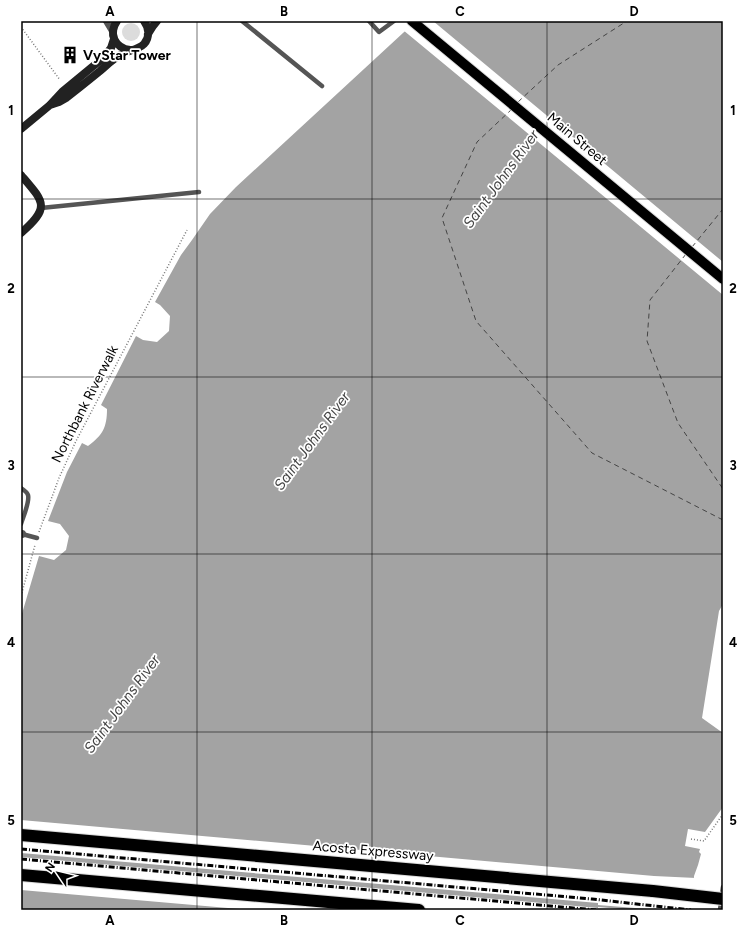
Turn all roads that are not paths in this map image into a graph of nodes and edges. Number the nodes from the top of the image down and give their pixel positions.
1 (107, 21) edge
2 (117, 21) edge
3 (144, 21) edge
4 (157, 21) edge
5 (242, 21) edge
6 (369, 21) edge
7 (394, 21) edge
8 (412, 21) edge
9 (148, 34) junction
10 (114, 35) junction
11 (130, 50) junction
12 (322, 86) dead end
13 (50, 105) junction
14 (21, 130) edge
15 (21, 175) edge
16 (199, 192) dead end
17 (41, 208) junction
18 (21, 233) edge
19 (723, 279) edge
20 (21, 488) edge
21 (21, 524) edge
22 (22, 534) edge
23 (37, 538) road end
24 (21, 835) edge
25 (21, 875) edge
26 (723, 887) edge
27 (653, 891) junction
28 (723, 892) edge
29 (723, 899) edge
30 (419, 910) edge
31 (720, 910) edge

1 - 10 street
2 - 10 street
3 - 9 street
4 - 9 street
5 - 12 lane
6 - 7 lane
8 - 19 main road, Main Street
9 - 11 street
10 - 11 street
10 - 13 street
11 - 13 street
13 - 14 street
15 - 17 street
16 - 17 lane
17 - 18 street
20 - 21 lane
22 - 23 lane
24 - 27 highway, Acosta Expressway
25 - 30 highway
26 - 31 lane
27 - 28 highway, bridge
27 - 29 highway, Acosta Expressway, bridge

